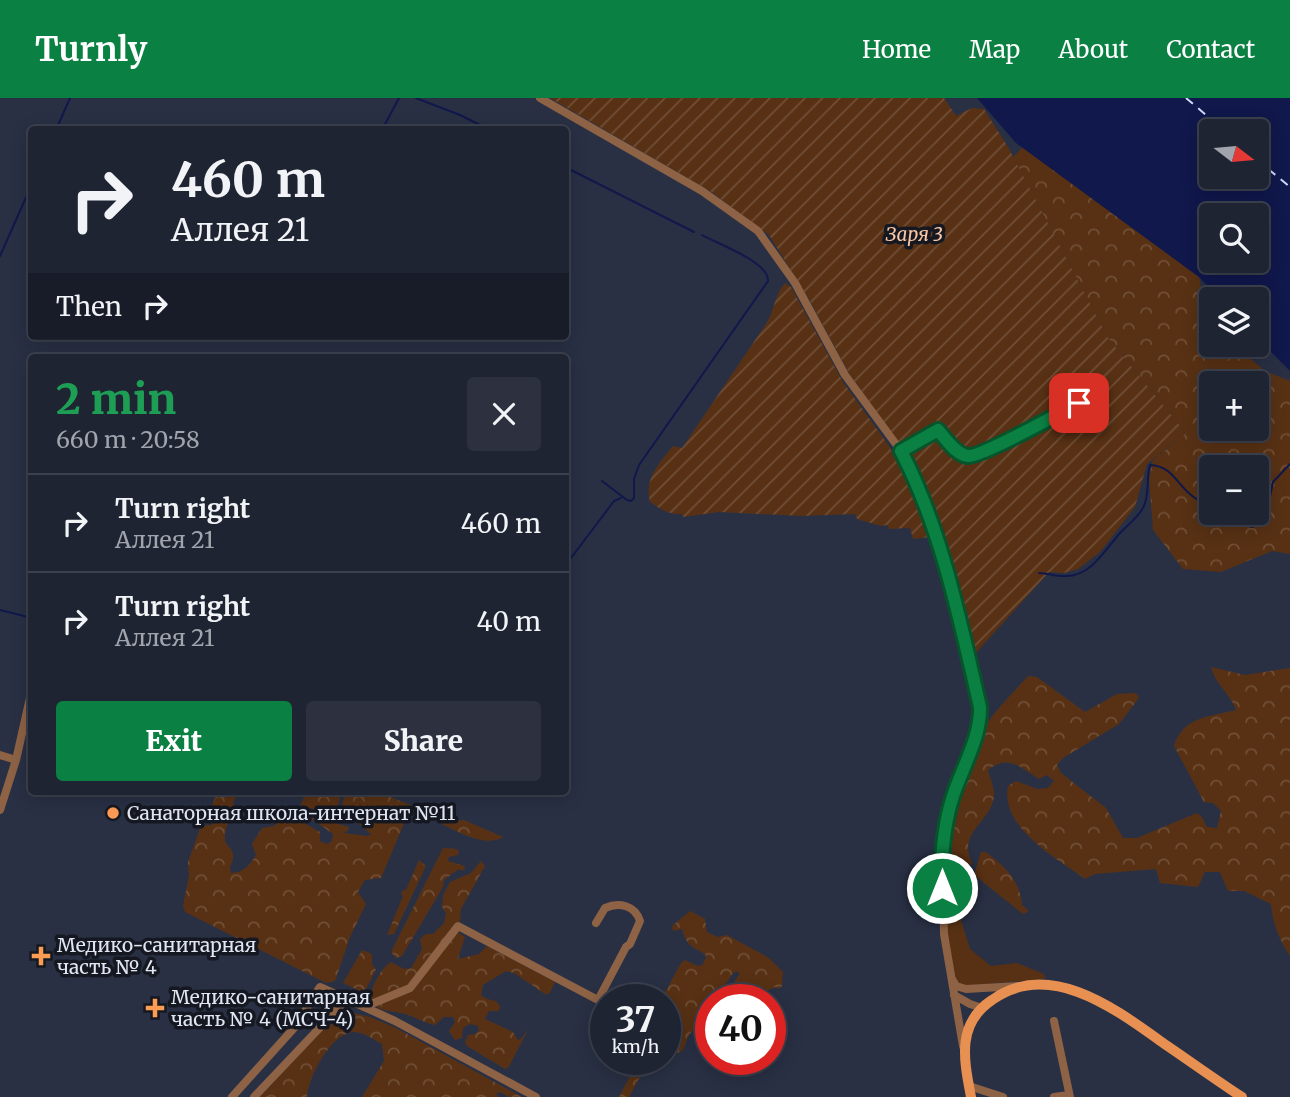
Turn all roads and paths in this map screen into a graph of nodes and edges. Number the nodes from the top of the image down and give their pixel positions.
1 (540, 98) edge
2 (1099, 392) dead end
3 (901, 451) junction
4 (27, 731) edge
5 (0, 755) edge
6 (16, 760) junction
7 (0, 810) edge
8 (596, 923) dead end
9 (950, 976) junction
10 (1024, 986) junction
11 (954, 995) junction
12 (347, 999) junction
13 (364, 1007) junction
14 (982, 1008) junction
15 (1054, 1021) dead end
16 (963, 1047) junction
17 (970, 1091) edge
18 (1070, 1096) edge
19 (233, 1097) edge
20 (254, 1097) edge
21 (536, 1097) edge
22 (1003, 1097) edge
23 (1054, 1097) edge
24 (1242, 1097) edge

1 - 3 street
2 - 3 street
3 - 9 street
4 - 6 street
5 - 6 street
6 - 7 street
8 - 13 street
9 - 10 street
9 - 11 street
10 - 14 main road
10 - 24 main road
11 - 14 street
11 - 16 street
12 - 13 street
12 - 19 street
12 - 20 street
13 - 21 street
14 - 16 main road
15 - 18 street
16 - 17 main road
17 - 22 street
18 - 23 street

